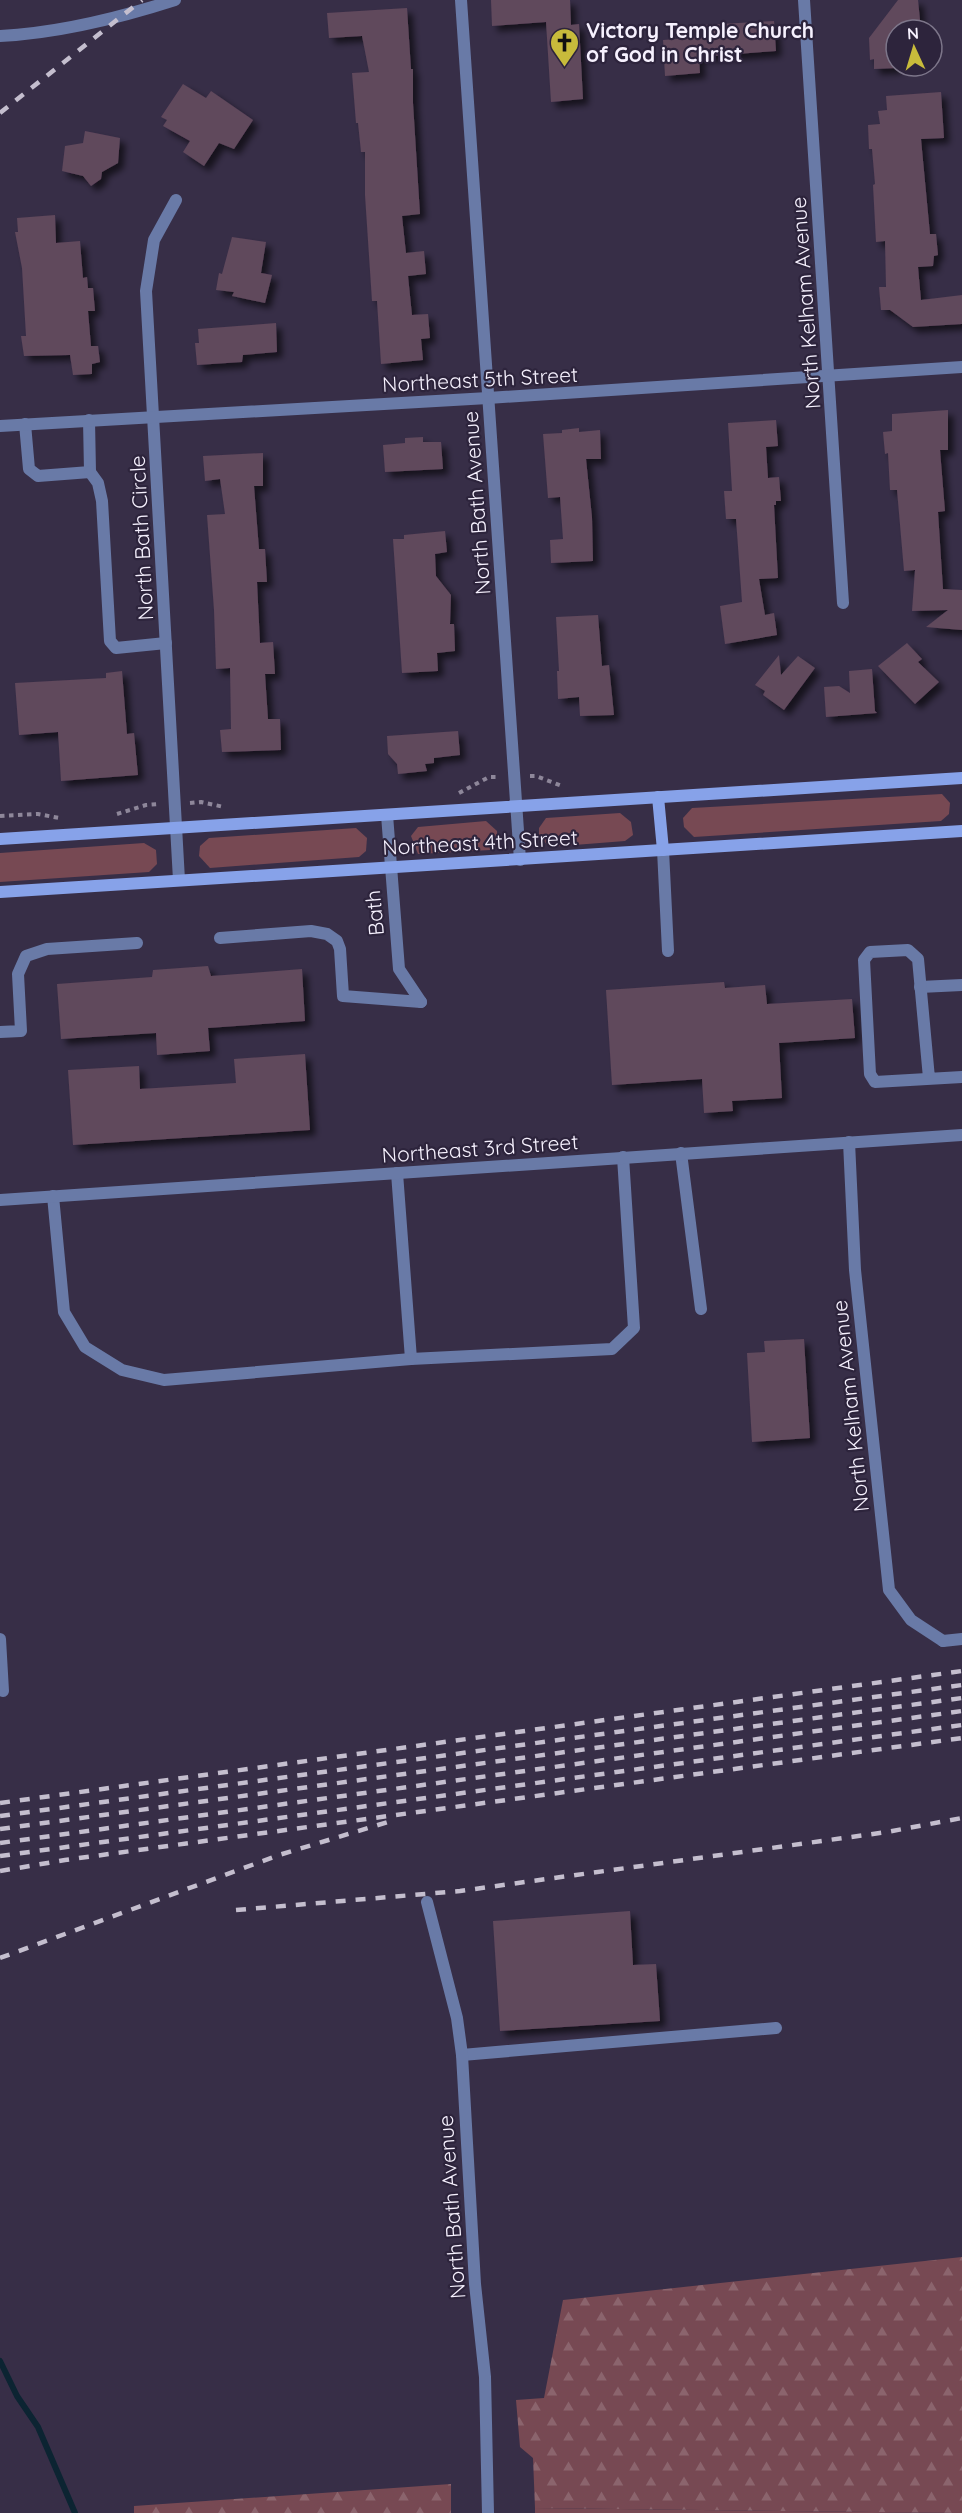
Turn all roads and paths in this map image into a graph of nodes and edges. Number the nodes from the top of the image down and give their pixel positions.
1 (175, 0) edge
2 (461, 0) edge
3 (804, 0) edge
4 (0, 36) edge
5 (176, 200) dead end
6 (962, 367) edge
7 (830, 376) junction
8 (488, 398) junction
9 (154, 416) junction
10 (89, 420) junction
11 (25, 424) junction
12 (0, 426) edge
13 (90, 472) junction
14 (843, 603) dead end
15 (166, 643) junction
16 (962, 778) edge
17 (658, 797) junction
18 (517, 806) junction
19 (387, 815) junction
20 (176, 828) junction
21 (962, 831) edge
22 (0, 839) edge
23 (663, 850) junction
24 (520, 860) junction
25 (390, 867) junction
26 (179, 880) junction
27 (0, 892) edge
28 (220, 938) dead end
29 (137, 943) dead end
30 (668, 951) dead end
31 (962, 985) edge
32 (920, 987) junction
33 (0, 1032) edge
34 (962, 1077) edge
35 (929, 1078) junction
36 (962, 1135) edge
37 (849, 1142) junction
38 (681, 1153) junction
39 (623, 1157) junction
40 (397, 1173) junction
41 (53, 1196) junction
42 (0, 1200) edge
43 (701, 1309) dead end
44 (411, 1359) junction
45 (0, 1639) edge
46 (962, 1639) edge
47 (3, 1691) dead end
48 (427, 1902) dead end
49 (776, 2028) dead end
50 (462, 2055) junction
51 (488, 2513) edge

1 - 4 street
2 - 8 street, North Bath Avenue
3 - 7 street, North Kelham Avenue
5 - 9 street, North Bath Circle
6 - 7 street, Northeast 5th Street
7 - 8 street, Northeast 5th Street
7 - 14 street, North Kelham Avenue
8 - 9 street, Northeast 5th Street
8 - 18 street, North Bath Avenue
9 - 10 street, Northeast 5th Street
9 - 15 street, North Bath Circle
10 - 11 street, Northeast 5th Street
10 - 13 street
11 - 12 street, Northeast 5th Street
11 - 13 street
13 - 15 street
15 - 20 street, North Bath Circle
16 - 17 main road, Northeast 4th Street
17 - 18 main road, Northeast 4th Street
17 - 23 main road
18 - 19 main road, Northeast 4th Street
18 - 24 street, North Bath Avenue
19 - 20 main road, Northeast 4th Street
19 - 25 street, Bath
20 - 22 main road, Northeast 4th Street
20 - 26 street, North Bath Circle
21 - 23 main road, Northeast 4th Street
23 - 24 main road, Northeast 4th Street
23 - 30 street
24 - 25 main road, Northeast 4th Street
25 - 26 main road, Northeast 4th Street
25 - 28 street, Bath
26 - 27 main road, Northeast 4th Street
29 - 33 street
31 - 32 street
32 - 35 street
32 - 35 street
34 - 35 street
36 - 37 street, Northeast 3rd Street
37 - 38 street, Northeast 3rd Street
37 - 46 street, North Kelham Avenue
38 - 39 street, Northeast 3rd Street
38 - 43 street
39 - 40 street, Northeast 3rd Street
39 - 44 street
40 - 41 street, Northeast 3rd Street
40 - 44 street
41 - 42 street, Northeast 3rd Street
41 - 44 street
45 - 47 street
48 - 50 street, North Bath Avenue
49 - 50 street
50 - 51 street, North Bath Avenue

